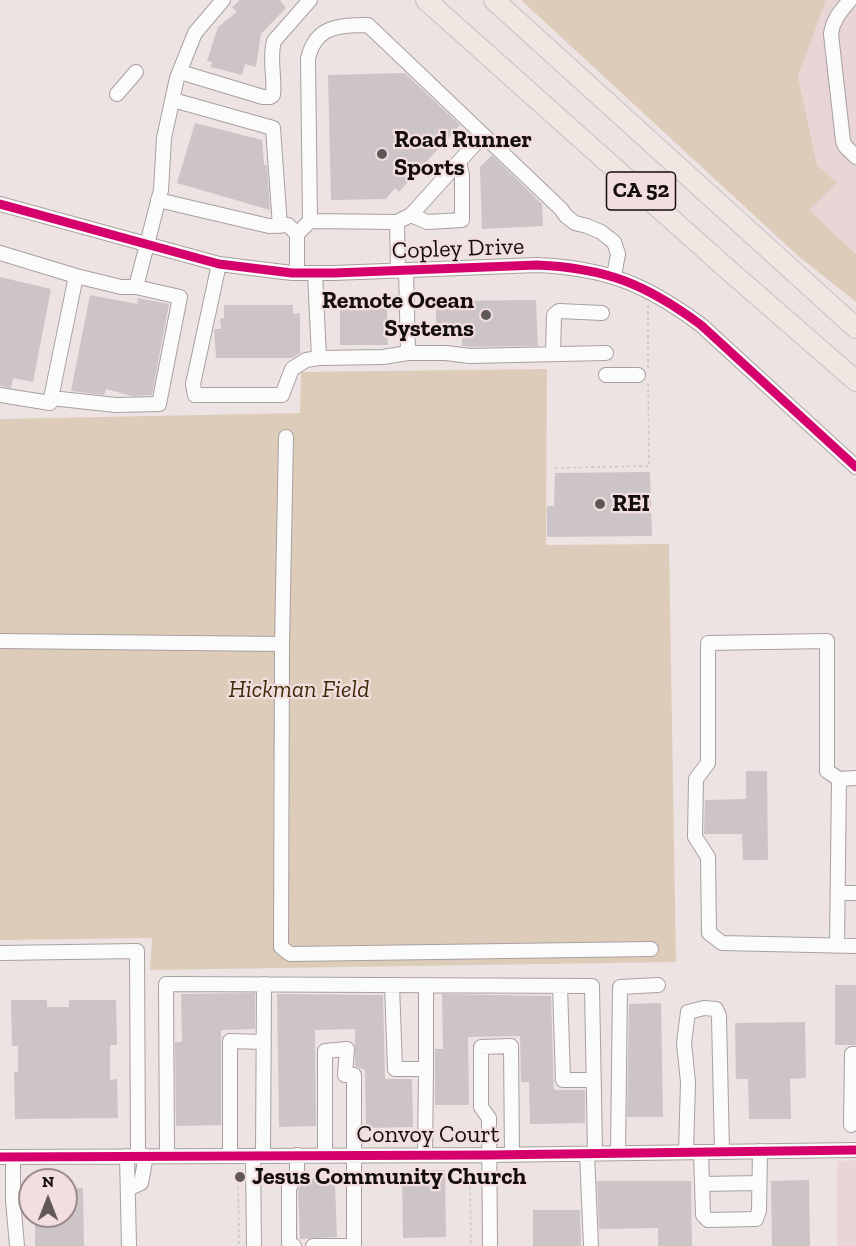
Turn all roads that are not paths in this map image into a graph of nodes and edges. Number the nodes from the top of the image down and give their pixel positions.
1 (223, 0) edge
2 (310, 0) edge
3 (426, 0) edge
4 (494, 0) edge
5 (850, 0) edge
6 (136, 72) dead end
7 (180, 72) junction
8 (117, 94) dead end
9 (173, 100) junction
10 (483, 135) junction
11 (856, 157) edge
12 (459, 162) junction
13 (158, 200) junction
14 (0, 204) edge
15 (411, 215) junction
16 (310, 222) junction
17 (397, 222) junction
18 (280, 226) junction
19 (297, 234) junction
20 (146, 245) junction
21 (0, 253) edge
22 (219, 264) junction
23 (402, 270) junction
24 (297, 273) junction
25 (315, 273) junction
26 (76, 276) junction
27 (614, 276) junction
28 (136, 287) junction
29 (602, 313) dead end
30 (856, 328) edge
31 (408, 353) junction
32 (606, 353) dead end
33 (553, 354) junction
34 (319, 358) junction
35 (606, 375) dead end
36 (638, 375) dead end
37 (856, 381) edge
38 (0, 395) edge
39 (56, 399) junction
40 (285, 437) dead end
41 (856, 467) edge
42 (0, 641) edge
43 (282, 644) junction
44 (856, 778) edge
45 (839, 779) junction
46 (838, 893) junction
47 (856, 893) edge
48 (837, 946) junction
49 (856, 946) edge
50 (651, 949) dead end
51 (0, 953) edge
52 (264, 984) junction
53 (392, 985) junction
54 (426, 985) junction
55 (658, 985) dead end
56 (560, 986) junction
57 (264, 1042) junction
58 (856, 1054) edge
59 (426, 1069) junction
60 (594, 1080) junction
61 (851, 1125) dead end
62 (856, 1150) edge
63 (760, 1151) junction
64 (686, 1152) junction
65 (701, 1152) junction
66 (722, 1152) junction
67 (618, 1153) junction
68 (591, 1154) junction
69 (297, 1155) junction
70 (325, 1155) junction
71 (355, 1155) junction
72 (425, 1155) junction
73 (489, 1155) junction
74 (512, 1155) junction
75 (137, 1156) junction
76 (167, 1156) junction
77 (230, 1156) junction
78 (6, 1157) edge
79 (256, 1159) junction
80 (759, 1183) junction
81 (702, 1184) junction
82 (128, 1189) junction
83 (17, 1246) edge
84 (129, 1246) edge
85 (254, 1246) edge
86 (294, 1246) edge
87 (313, 1246) edge
88 (490, 1246) edge
89 (591, 1246) edge

1 - 7 street
2 - 7 street
3 - 37 highway, CA 52
4 - 30 highway, CA 52
5 - 11 street
6 - 8 street
7 - 9 street
9 - 13 street
9 - 18 street
10 - 12 street
10 - 16 street
10 - 27 street
12 - 15 street
12 - 15 street
13 - 18 street
13 - 20 street
14 - 20 street, Copley Drive
15 - 17 street
16 - 17 street
16 - 19 street
17 - 23 street
18 - 19 street
19 - 24 street
20 - 22 street, Copley Drive
20 - 28 street
21 - 26 street
22 - 24 street, Copley Drive
22 - 34 street
23 - 25 street, Copley Drive
23 - 27 street, Copley Drive
23 - 31 street
24 - 25 street, Copley Drive
25 - 34 street
26 - 28 street
26 - 39 street
27 - 41 street, Copley Drive
28 - 39 street
29 - 33 street
31 - 33 street
31 - 34 street
32 - 33 street
35 - 36 street
38 - 39 street
40 - 43 street
42 - 43 street
43 - 50 street
44 - 45 street
45 - 46 street
45 - 48 street
46 - 47 street
46 - 48 street
48 - 49 street
51 - 75 street
52 - 53 street
52 - 57 street
52 - 76 street
53 - 54 street
53 - 59 street
54 - 56 street
54 - 59 street
55 - 67 street
56 - 60 street
56 - 60 street
57 - 77 street
57 - 79 street
58 - 61 street
59 - 72 street
60 - 68 street
62 - 63 street, Convoy Court
63 - 66 street, Convoy Court
63 - 80 street
64 - 65 street, Convoy Court
64 - 66 street
64 - 67 street, Convoy Court
65 - 66 street, Convoy Court
65 - 81 street
67 - 68 street, Convoy Court
68 - 74 street, Convoy Court
68 - 89 street
69 - 70 street, Convoy Court
69 - 79 street, Convoy Court
69 - 86 street
70 - 71 street, Convoy Court
70 - 71 street
71 - 72 street, Convoy Court
71 - 87 street
72 - 73 street, Convoy Court
73 - 74 street, Convoy Court
73 - 74 street
73 - 88 street
75 - 76 street, Convoy Court
75 - 78 street, Convoy Court
75 - 82 street
75 - 82 street
76 - 77 street, Convoy Court
77 - 79 street, Convoy Court
78 - 83 street
79 - 85 street
80 - 81 street
80 - 81 street
82 - 84 street

